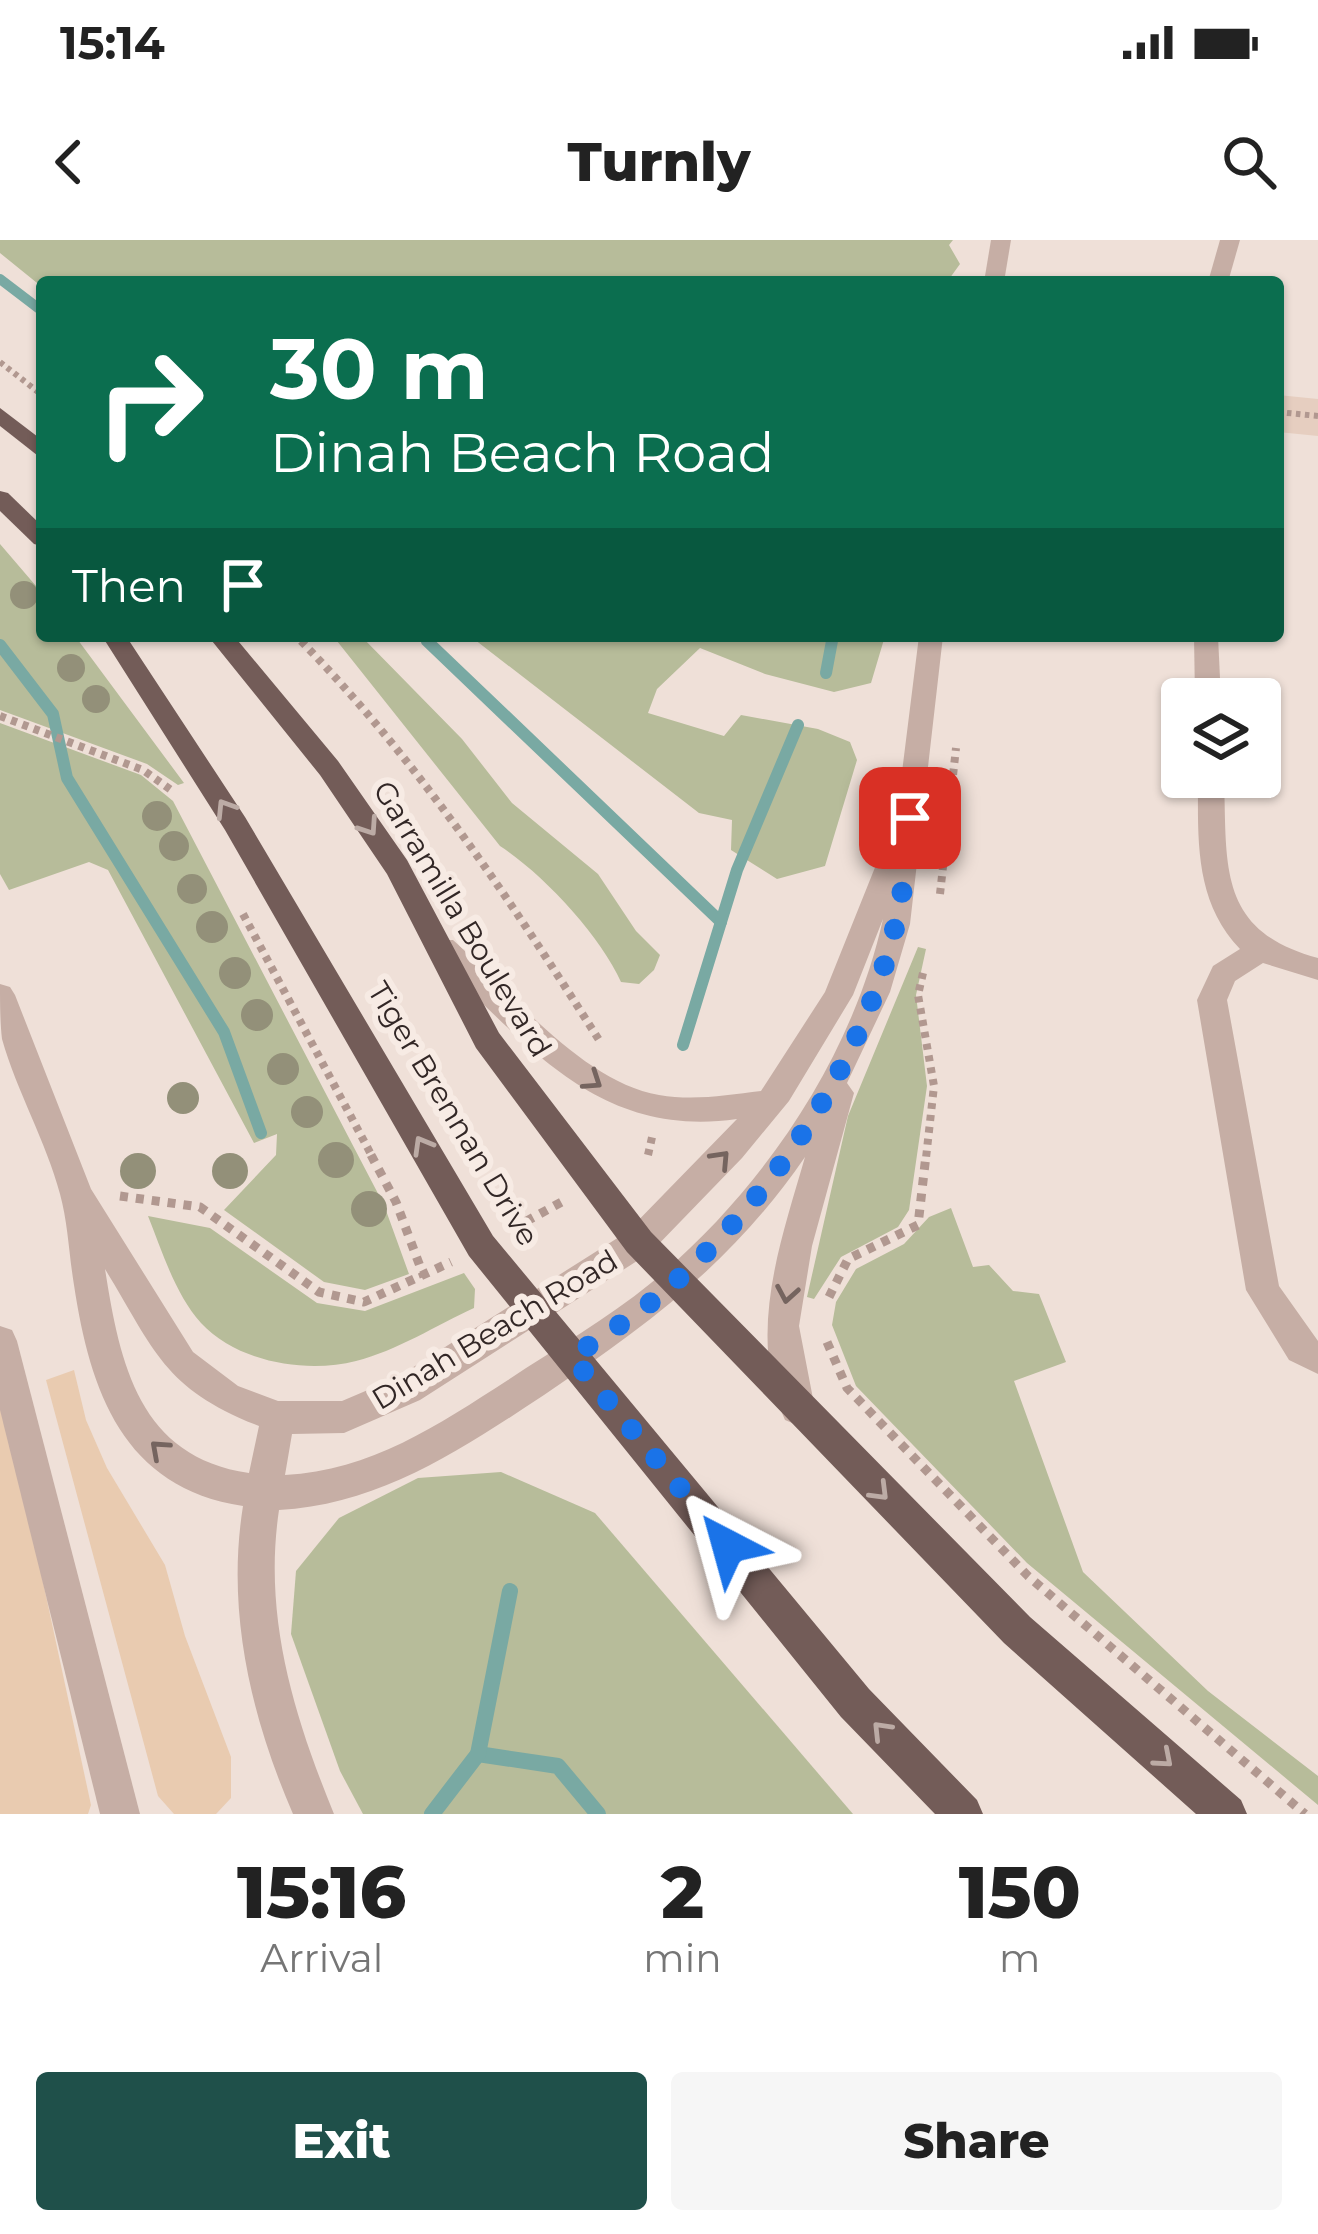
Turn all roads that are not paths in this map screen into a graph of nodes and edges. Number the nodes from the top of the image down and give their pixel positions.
1 (1001, 240) edge
2 (1230, 240) edge
3 (995, 276) edge
4 (1220, 276) edge
5 (0, 415) edge
6 (36, 447) edge
7 (0, 498) edge
8 (36, 533) edge
9 (118, 642) edge
10 (225, 642) edge
11 (930, 642) edge
12 (1207, 642) edge
13 (1208, 678) edge
14 (1212, 798) edge
15 (910, 818) junction
16 (443, 948) junction
17 (1259, 951) junction
18 (1318, 969) edge
19 (0, 995) edge
20 (862, 1019) junction
21 (770, 1102) junction
22 (77, 1195) junction
23 (639, 1242) junction
24 (675, 1282) junction
25 (531, 1311) junction
26 (0, 1341) edge
27 (572, 1357) junction
28 (1318, 1358) edge
29 (797, 1409) junction
30 (278, 1417) junction
31 (264, 1494) junction
32 (306, 1811) edge
33 (120, 1814) edge
34 (963, 1814) edge
35 (1227, 1814) edge

1 - 3 street
2 - 4 street
5 - 6 main road
7 - 8 main road
25 -> 9 main road, Tiger Brennan Drive
10 -> 16 main road, Garramilla Boulevard
11 - 15 street, Dinah Beach Road
12 - 13 street
14 - 17 street
15 - 20 street, Dinah Beach Road
15 - 21 street, Dinah Beach Road
16 -> 21 street
16 - 23 main road, Garramilla Boulevard
17 - 18 street
17 - 28 street
19 - 22 street
20 - 24 street, Dinah Beach Road
20 -> 29 street
23 -> 21 street, Dinah Beach Road
22 - 30 street
31 -> 22 street
23 - 24 main road
23 - 25 street, Dinah Beach Road
24 - 27 street, Dinah Beach Road
24 - 29 main road
25 - 27 main road, Tiger Brennan Drive
25 - 30 street, Dinah Beach Road
26 - 33 street
27 - 31 street, Dinah Beach Road
34 -> 27 main road, Tiger Brennan Drive
29 -> 35 main road
30 - 31 street
31 - 32 street

